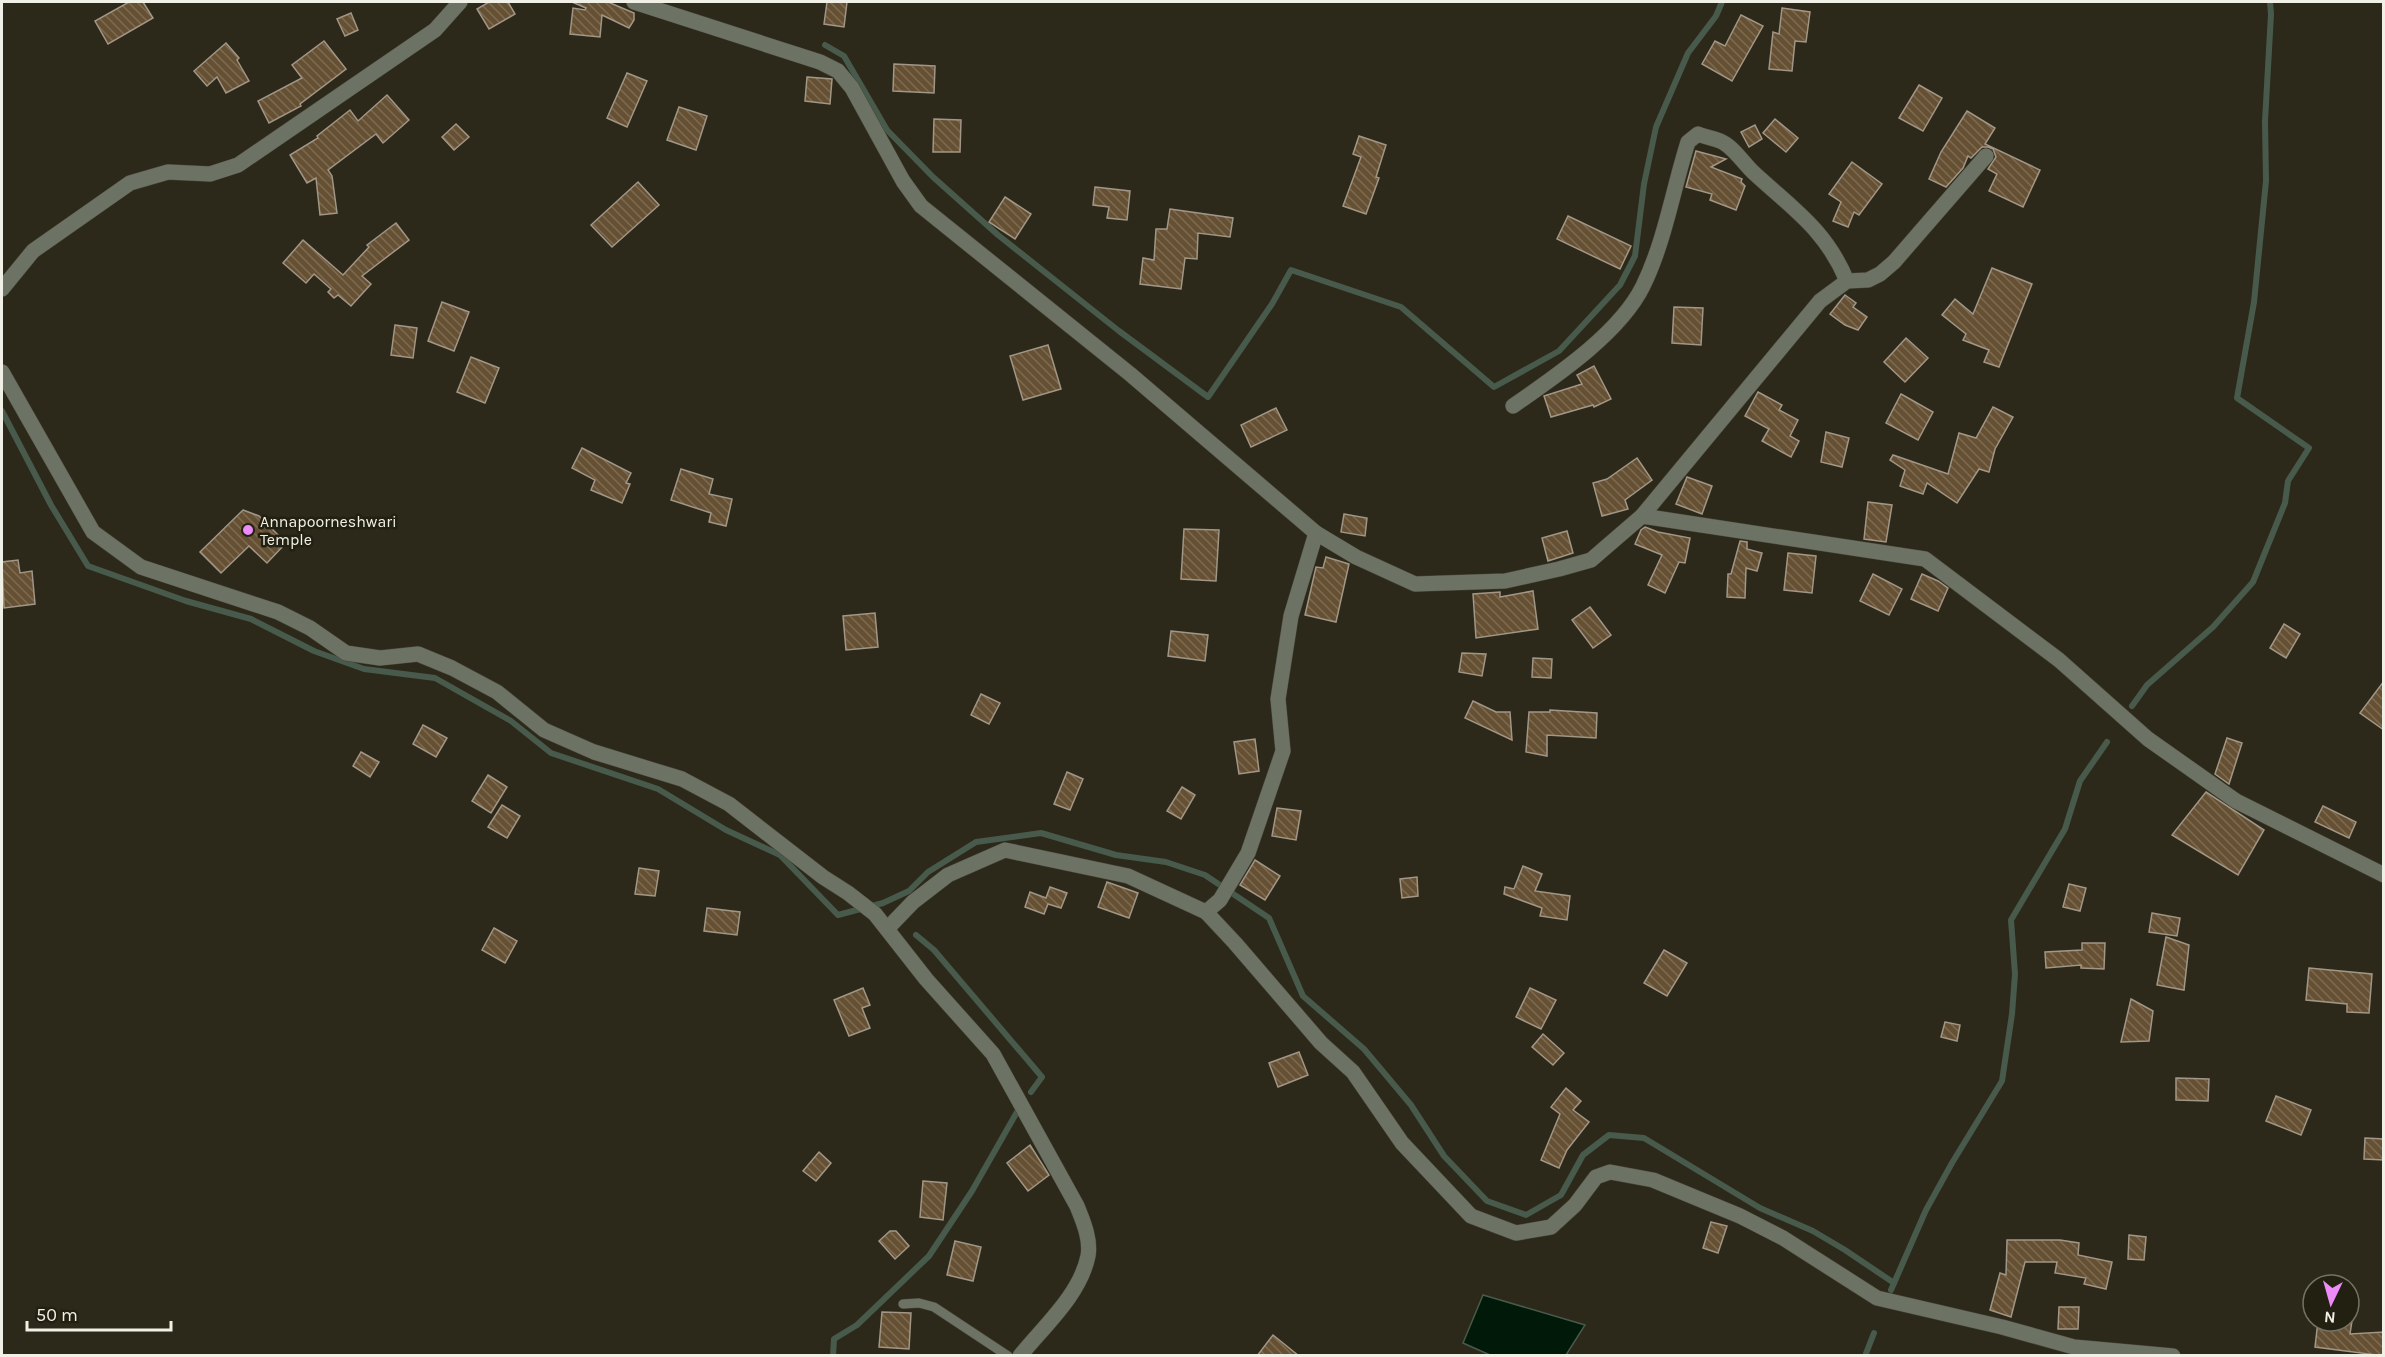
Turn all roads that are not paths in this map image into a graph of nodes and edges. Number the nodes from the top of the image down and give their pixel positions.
1 (460, 2) edge
2 (634, 2) edge
3 (1986, 156) dead end
4 (1847, 281) junction
5 (2, 289) edge
6 (2, 372) edge
7 (1514, 406) dead end
8 (1642, 516) junction
9 (1316, 534) junction
10 (2384, 876) edge
11 (1206, 912) junction
12 (887, 929) junction
13 (903, 1304) dead end
14 (1008, 1356) edge
15 (1020, 1356) edge
16 (2173, 1356) edge

1 - 5 street
2 - 9 street
3 - 4 street
4 - 7 street
4 - 8 street
6 - 12 street
8 - 9 street
8 - 10 street
9 - 11 street
11 - 12 street
11 - 16 street
12 - 15 street
13 - 14 lane

